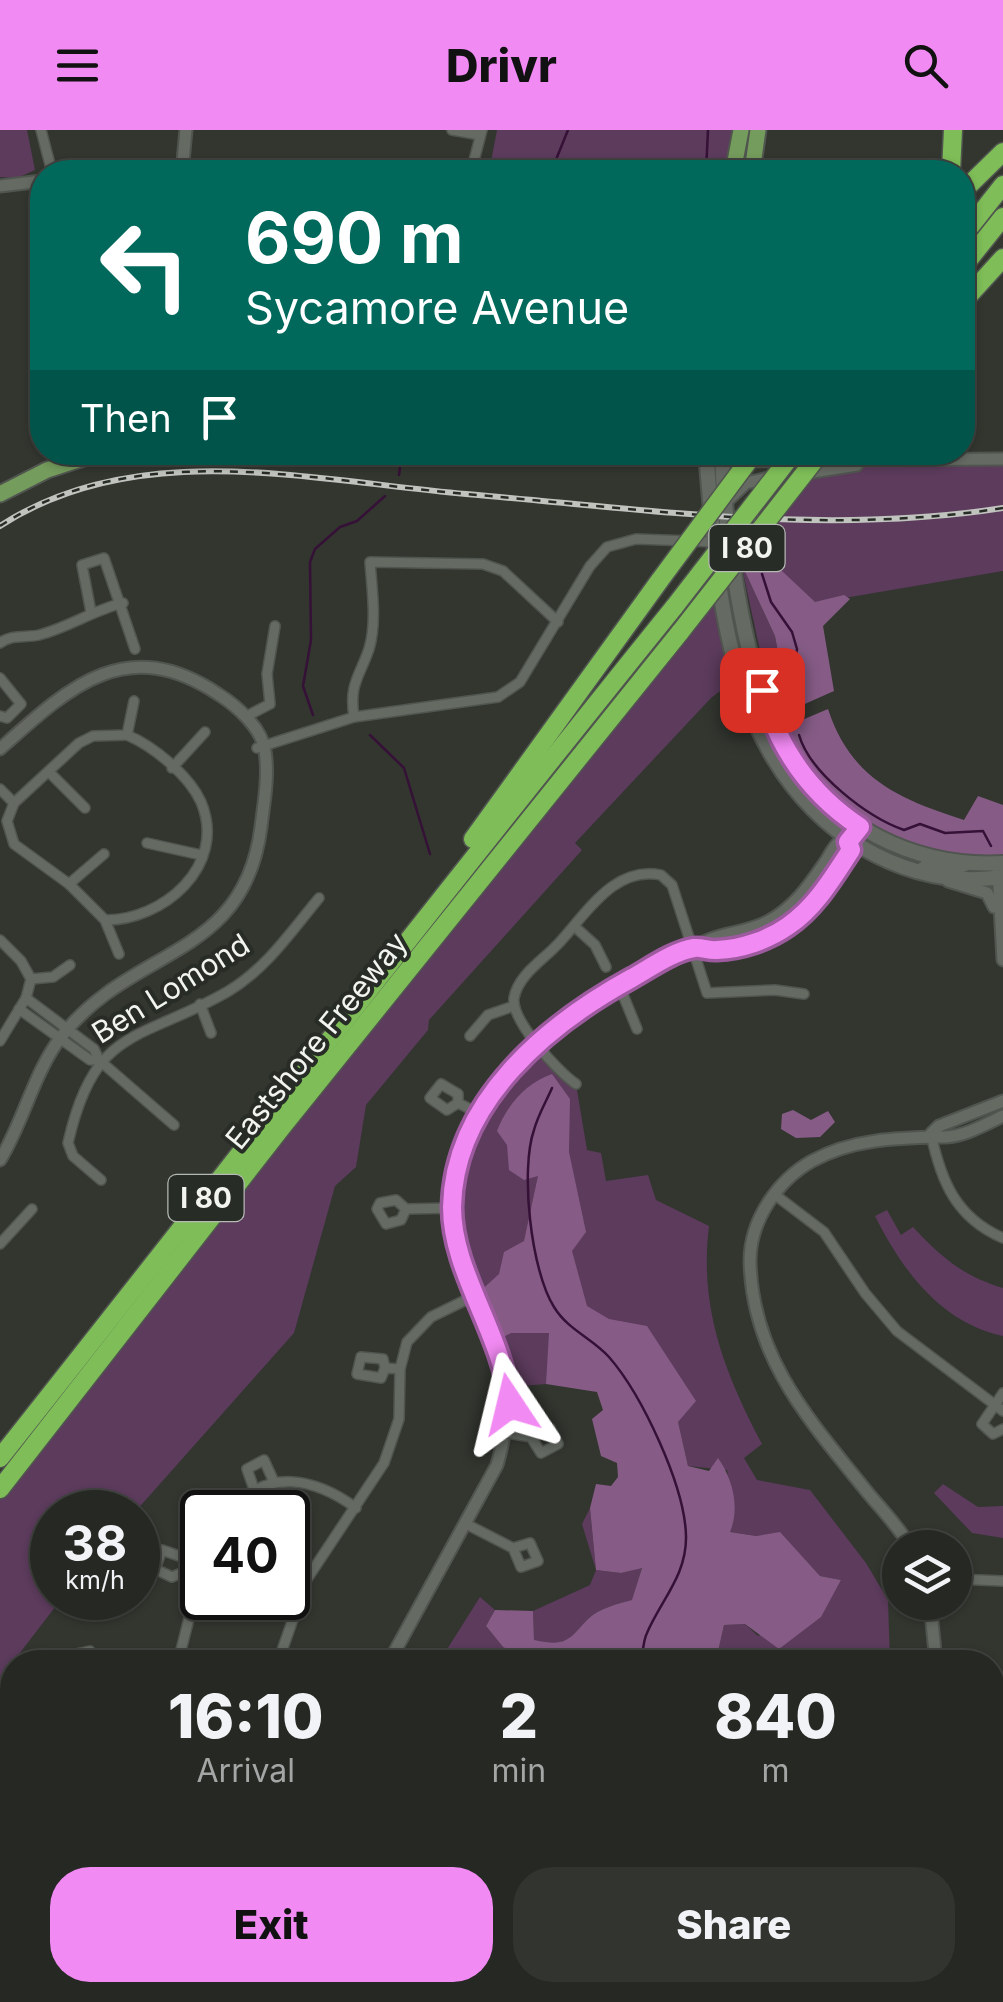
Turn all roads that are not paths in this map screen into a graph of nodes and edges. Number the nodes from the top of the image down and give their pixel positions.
1 (41, 130) edge
2 (186, 130) edge
3 (452, 130) edge
4 (742, 130) edge
5 (758, 130) edge
6 (953, 130) edge
7 (481, 133) edge
8 (1003, 152) edge
9 (49, 160) edge
10 (183, 160) edge
11 (474, 160) edge
12 (735, 160) edge
13 (754, 160) edge
14 (952, 160) edge
15 (975, 179) edge
16 (30, 183) edge
17 (0, 186) edge
18 (1003, 186) edge
19 (1003, 217) edge
20 (975, 221) edge
21 (975, 252) edge
22 (998, 266) edge
23 (975, 290) edge
24 (975, 459) edge
25 (1003, 459) edge
26 (38, 465) edge
27 (62, 465) edge
28 (715, 465) edge
29 (716, 465) edge
30 (744, 465) edge
31 (784, 465) edge
32 (811, 465) edge
33 (865, 465) edge
34 (0, 484) edge
35 (0, 494) edge
36 (726, 502) junction
37 (722, 542) junction
38 (122, 603) junction
39 (92, 612) junction
40 (558, 622) junction
41 (276, 626) dead end
42 (0, 642) edge
43 (134, 649) dead end
44 (0, 678) edge
45 (134, 700) dead end
46 (0, 716) edge
47 (246, 716) junction
48 (354, 716) junction
49 (206, 732) dead end
50 (127, 735) junction
51 (261, 747) junction
52 (0, 749) edge
53 (0, 758) edge
54 (172, 768) junction
55 (49, 772) junction
56 (0, 789) edge
57 (0, 804) edge
58 (11, 807) junction
59 (85, 808) dead end
60 (860, 827) junction
61 (848, 841) junction
62 (147, 843) dead end
63 (104, 854) dead end
64 (201, 855) junction
65 (972, 864) junction
66 (1001, 870) edge
67 (924, 874) junction
68 (69, 884) junction
69 (318, 898) dead end
70 (105, 920) junction
71 (998, 921) junction
72 (574, 926) junction
73 (408, 936) junction
74 (2, 947) edge
75 (695, 948) junction
76 (118, 954) dead end
77 (1003, 960) edge
78 (70, 965) dead end
79 (606, 967) dead end
80 (31, 979) junction
81 (619, 985) junction
82 (804, 994) dead end
83 (26, 998) junction
84 (200, 1004) junction
85 (514, 1006) junction
86 (19, 1009) junction
87 (636, 1029) dead end
88 (62, 1031) junction
89 (211, 1033) dead end
90 (470, 1036) dead end
91 (0, 1041) edge
92 (537, 1042) junction
93 (98, 1060) junction
94 (576, 1084) dead end
95 (1003, 1101) edge
96 (458, 1103) dead end
97 (480, 1114) junction
98 (1003, 1116) edge
99 (174, 1124) dead end
100 (931, 1134) junction
101 (0, 1146) edge
102 (0, 1160) edge
103 (101, 1180) dead end
104 (774, 1194) junction
105 (406, 1208) dead end
106 (452, 1208) junction
107 (32, 1209) dead end
108 (1003, 1238) edge
109 (0, 1244) edge
110 (476, 1295) junction
111 (385, 1368) dead end
112 (400, 1368) junction
113 (1003, 1393) edge
114 (998, 1408) edge
115 (1003, 1430) edge
116 (507, 1433) junction
117 (530, 1437) dead end
118 (0, 1458) edge
119 (274, 1482) junction
120 (0, 1489) edge
121 (253, 1490) edge
122 (258, 1490) edge
123 (356, 1508) junction
124 (466, 1524) junction
125 (896, 1530) edge
126 (514, 1548) dead end
127 (972, 1580) edge
128 (1003, 1581) edge
129 (188, 1620) edge
130 (932, 1620) edge
131 (181, 1650) edge
132 (282, 1650) edge
133 (396, 1650) edge
134 (935, 1650) edge

1 - 9 street
2 - 10 street
3 - 7 street
4 - 12 main road
5 - 13 main road
6 - 14 highway
7 - 11 street
8 - 15 highway
16 - 17 street
18 - 20 highway
19 - 21 highway
22 - 23 highway
24 - 25 street
26 - 34 main road
27 - 35 main road
28 - 37 main road
29 - 36 main road
30 - 73 highway, bridge
31 - 73 highway, Eastshore Freeway / I 80, bridge
32 - 120 highway, Eastshore Freeway / I 80, bridge
33 - 36 street
36 - 37 main road
37 - 40 street
37 - 60 main road
37 - 61 main road
38 - 39 street
38 - 39 street
38 - 43 street
39 - 42 street
40 - 48 street
40 - 48 street
41 - 47 street
44 - 46 street
45 - 50 street
47 - 51 street
47 - 52 street
48 - 51 street
49 - 54 street
50 - 54 street
50 - 55 street
51 - 53 street
51 - 88 street
54 - 64 street
55 - 58 street
55 - 59 street
56 - 58 street
57 - 58 street
58 - 68 street
60 - 61 street
60 - 65 main road
61 - 67 main road
61 - 75 street
62 - 64 street
63 - 68 street
64 - 70 street
65 - 66 main road
65 - 67 street
66 - 67 main road
66 - 71 street
67 - 71 street
68 - 70 street
69 - 84 street, Ben Lomond
70 - 76 street
71 - 77 street
72 - 75 street
72 - 79 street
72 - 85 street
73 - 118 highway, Eastshore Freeway / I 80
74 - 80 street
75 - 81 street
75 - 82 street
78 - 80 street
80 - 83 street
81 - 87 street
81 - 92 street
83 - 86 street
83 - 88 street
84 - 89 street
84 - 93 street, Ben Lomond
85 - 90 street
85 - 92 street
86 - 88 street
86 - 91 street
88 - 93 street
88 - 101 street
88 - 102 street
92 - 94 street
92 - 97 street
93 - 99 street
93 - 103 street, Ben Lomond
95 - 100 street
96 - 97 street
97 - 106 street
98 - 100 street
100 - 104 street
100 - 108 street
104 - 114 street
104 - 125 street
105 - 106 street
106 - 110 street
107 - 109 street
110 - 112 street
110 - 116 street
111 - 112 street
112 - 123 street
113 - 114 street
114 - 115 street
116 - 117 street
116 - 124 street
119 - 121 street
119 - 122 street
119 - 123 street
123 - 132 street
124 - 126 street
124 - 133 street
127 - 128 street
129 - 131 street
130 - 134 street

